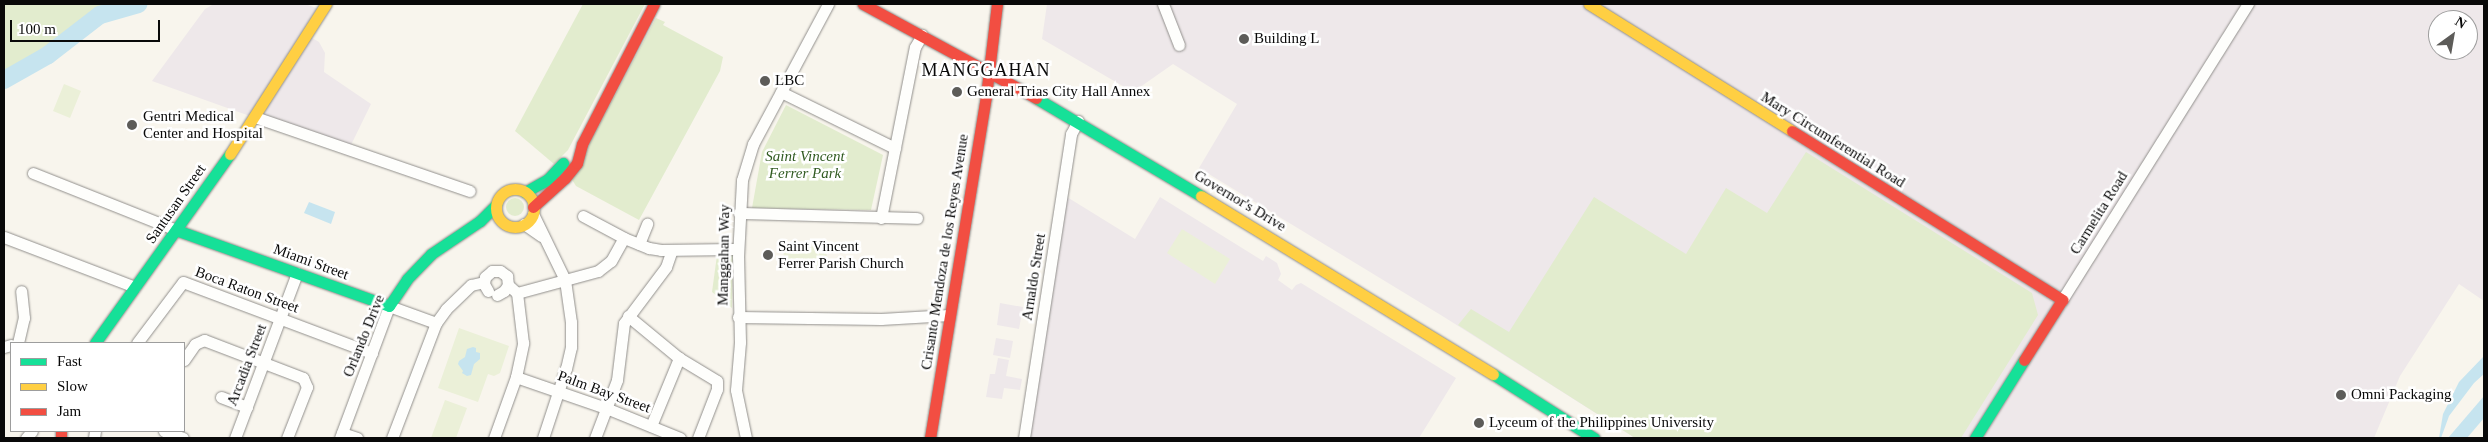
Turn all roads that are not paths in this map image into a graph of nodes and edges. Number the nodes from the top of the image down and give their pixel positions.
1 (326, 4) edge
2 (654, 4) edge
3 (828, 4) edge
4 (863, 4) edge
5 (997, 4) edge
6 (1163, 4) edge
7 (1589, 4) edge
8 (2248, 4) edge
9 (922, 35) junction
10 (1179, 45) dead end
11 (989, 70) junction
12 (781, 92) junction
13 (255, 117) junction
14 (1078, 122) junction
15 (582, 144) junction
16 (895, 148) junction
17 (33, 173) dead end
18 (470, 190) dead end
19 (525, 192) junction
20 (496, 205) junction
21 (533, 211) junction
22 (739, 213) junction
23 (583, 216) dead end
24 (881, 218) junction
25 (917, 218) dead end
26 (500, 219) junction
27 (480, 221) junction
28 (524, 224) junction
29 (647, 224) dead end
30 (176, 230) junction
31 (4, 237) edge
32 (544, 238) junction
33 (624, 238) junction
34 (639, 244) junction
35 (734, 249) dead end
36 (672, 250) junction
37 (297, 273) junction
38 (564, 280) junction
39 (508, 285) junction
40 (135, 287) junction
41 (490, 289) junction
42 (21, 291) dead end
43 (517, 293) junction
44 (2062, 300) junction
45 (389, 306) junction
46 (949, 315) junction
47 (628, 316) junction
48 (738, 317) junction
49 (281, 318) junction
50 (436, 323) junction
51 (18, 342) edge
52 (96, 342) edge
53 (138, 342) edge
54 (372, 353) junction
55 (679, 358) junction
56 (185, 359) edge
57 (264, 363) junction
58 (516, 377) junction
59 (560, 392) junction
60 (221, 397) dead end
61 (247, 407) junction
62 (606, 408) junction
63 (651, 426) junction
64 (167, 432) edge
65 (341, 436) edge
66 (183, 438) edge
67 (235, 438) edge
68 (287, 438) edge
69 (357, 438) edge
70 (392, 438) edge
71 (494, 438) edge
72 (543, 438) edge
73 (595, 438) edge
74 (680, 438) edge
75 (698, 438) edge
76 (746, 438) edge
77 (930, 438) edge
78 (1024, 438) edge
79 (1594, 438) edge
80 (1976, 438) edge

1 - 13 street, Santusan Street
2 - 15 street
3 - 12 street, Manggahan Way
4 - 9 street, Governor's Drive
5 - 11 street, Crisanto Mendoza de los Reyes Avenue
6 - 10 street
7 - 44 street, Mary Circumferential Road
8 - 44 street, Carmelita Road
9 - 11 street, Governor's Drive
9 - 16 street
11 - 14 street, Governor's Drive
11 - 46 street, Crisanto Mendoza de los Reyes Avenue
12 - 16 street
12 - 22 street, Manggahan Way
13 - 18 street
13 - 30 street, Santusan Street
14 - 78 street, Arnaldo Street
14 - 79 street, Governor's Drive
15 - 19 street
15 - 21 street
16 - 24 street
17 - 30 street
19 - 20 street
19 - 21 street
20 - 26 street
20 - 27 street, Orlando Drive
21 - 28 street
21 - 32 street
22 - 24 street
22 - 48 street, Manggahan Way
23 - 33 street
24 - 25 street
26 - 27 street, Orlando Drive
26 - 28 street
27 - 45 street, Orlando Drive
28 - 32 street
29 - 34 street
30 - 37 street, Miami Street
30 - 40 street, Santusan Street
31 - 40 street
32 - 38 street
33 - 34 street
33 - 38 street
34 - 36 street
35 - 36 street
36 - 47 street
37 - 45 street, Miami Street
37 - 49 street, Arcadia Street
38 - 43 street
38 - 59 street
39 - 41 street
39 - 41 street
39 - 43 street
40 - 52 street, Santusan Street
41 - 50 street
42 - 51 street
43 - 58 street
44 - 80 street, Carmelita Road
45 - 50 street, Miami Street
45 - 54 street, Orlando Drive
46 - 48 street, Manggahan Way
46 - 77 street, Crisanto Mendoza de los Reyes Avenue
47 - 55 street
47 - 62 street
48 - 76 street
49 - 53 street, Boca Raton Street
49 - 54 street, Boca Raton Street
49 - 57 street, Arcadia Street
50 - 70 street
54 - 65 street, Orlando Drive
55 - 63 street
55 - 75 street
56 - 57 street
57 - 61 street, Arcadia Street
57 - 68 street
58 - 59 street, Palm Bay Street
58 - 71 street
59 - 62 street, Palm Bay Street
59 - 72 street
60 - 61 street
61 - 67 street, Arcadia Street
62 - 63 street, Palm Bay Street
62 - 73 street
63 - 74 street, Palm Bay Street
64 - 66 street
65 - 69 street

